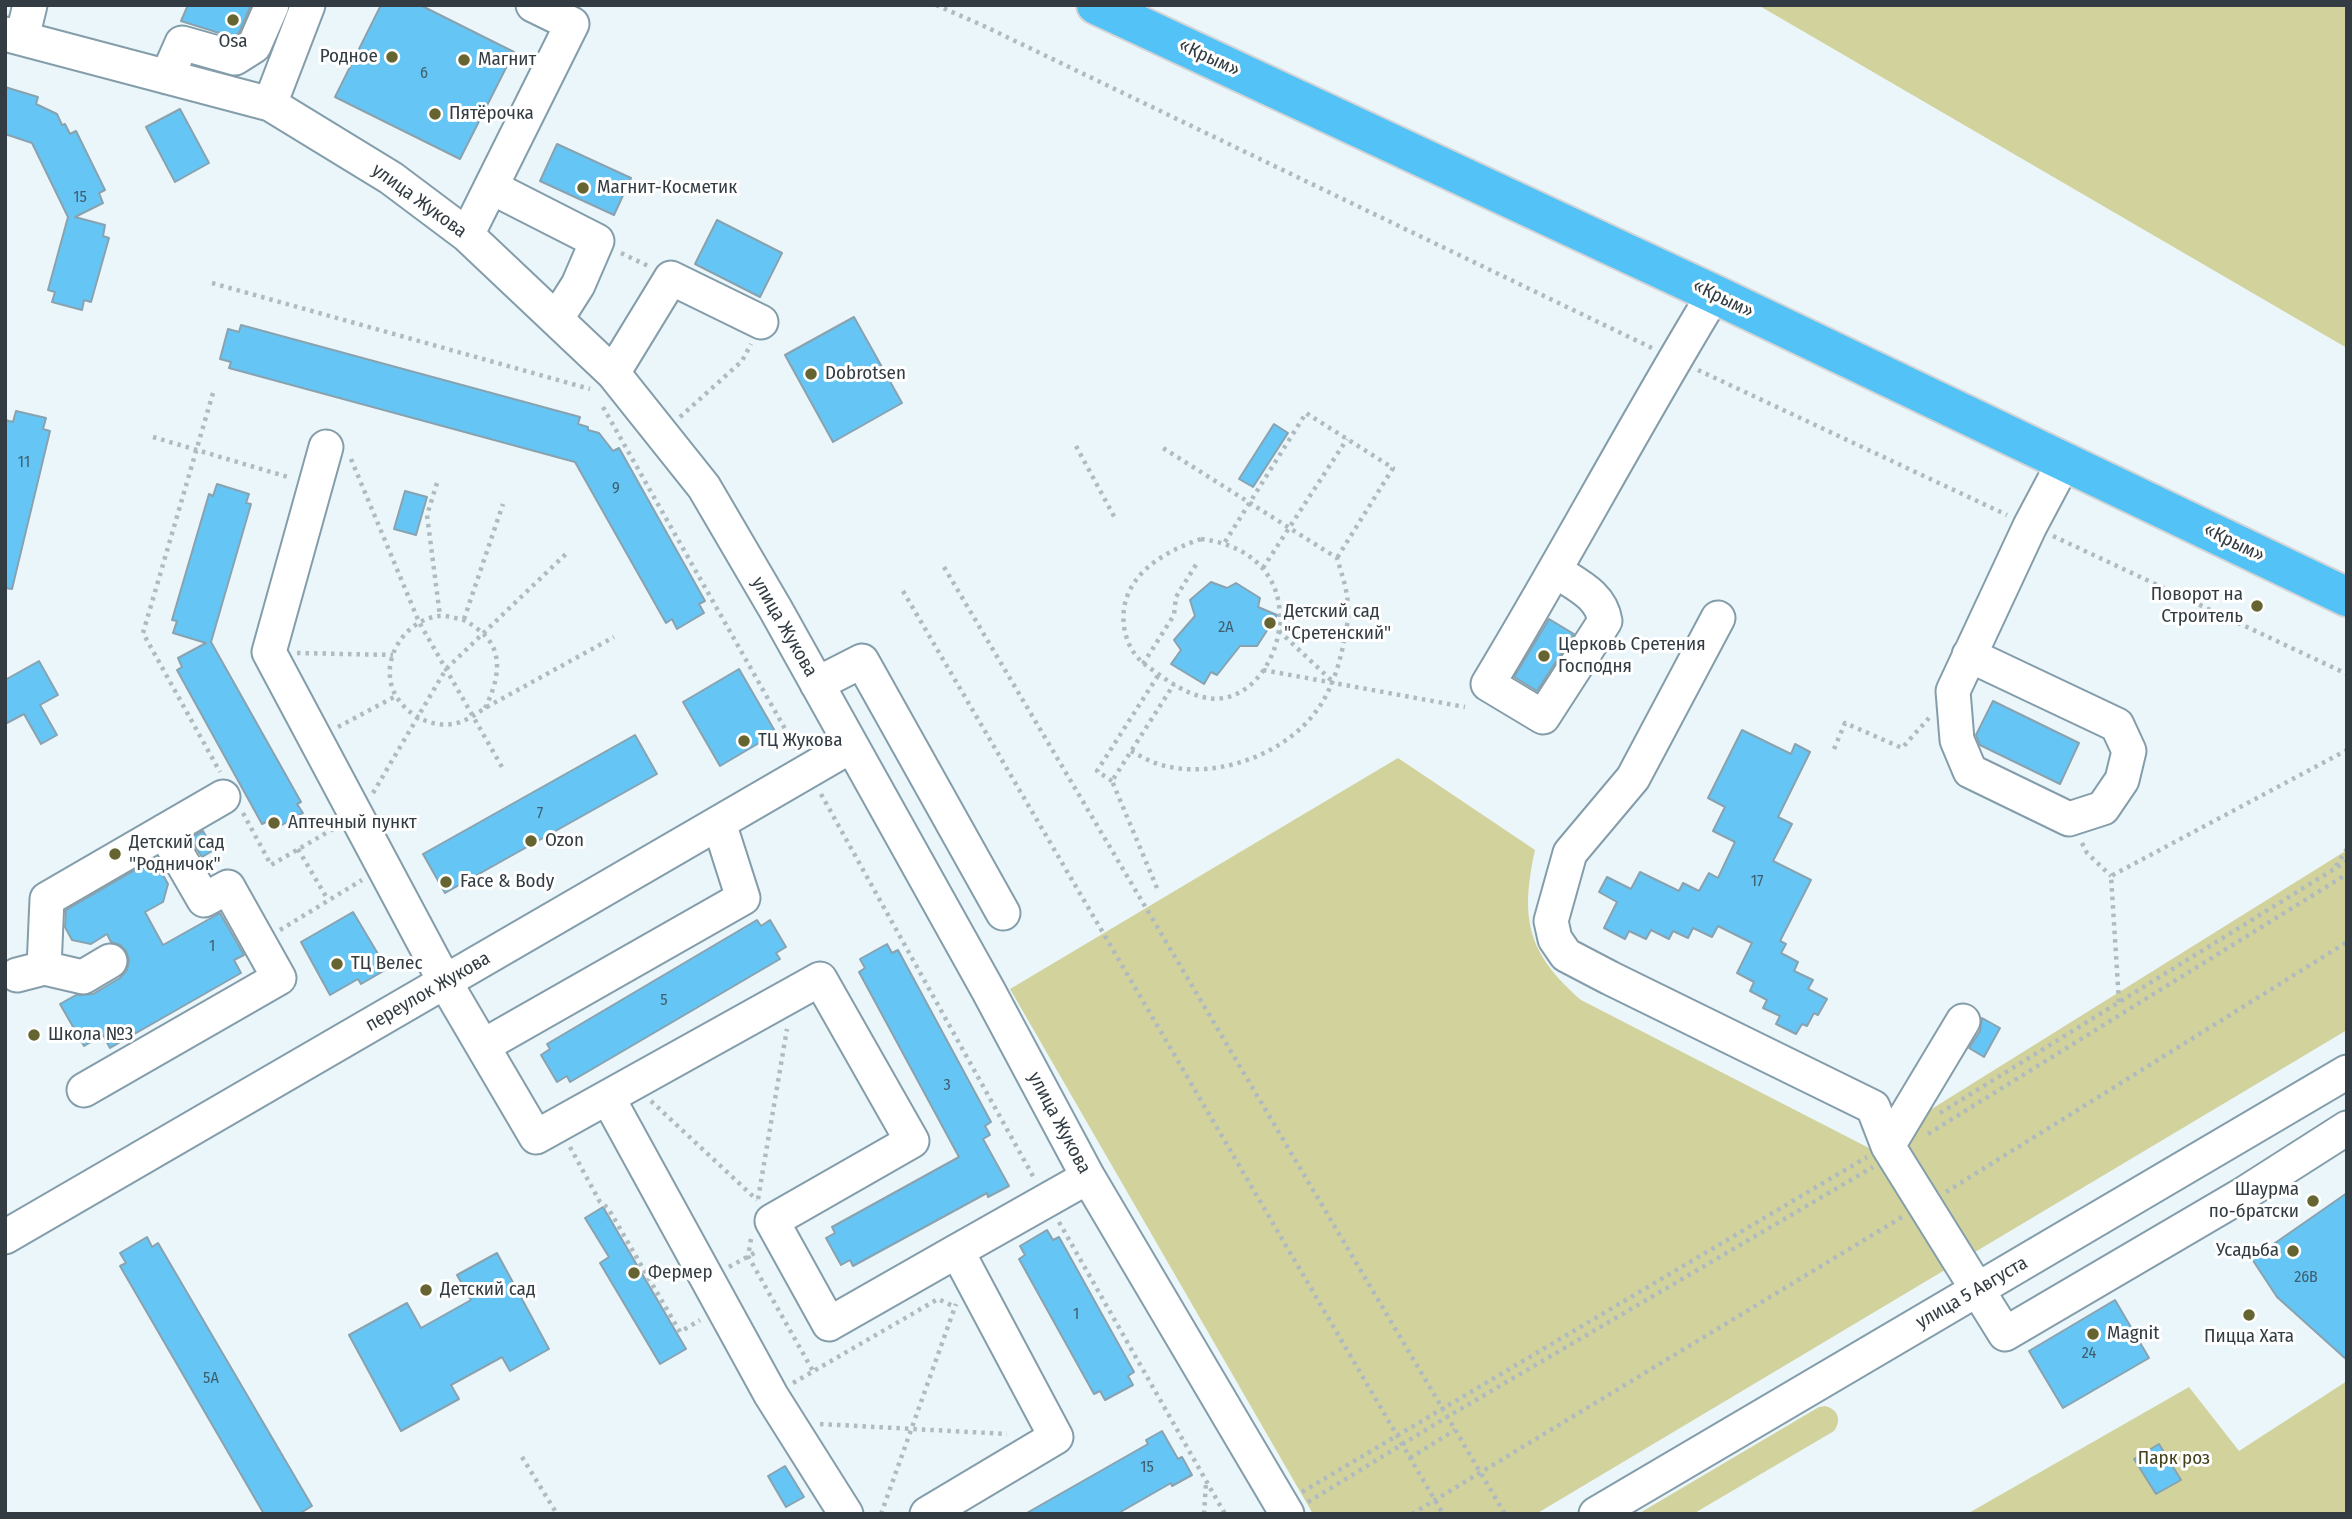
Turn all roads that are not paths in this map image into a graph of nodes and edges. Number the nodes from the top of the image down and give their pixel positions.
1 (30, 5) edge
2 (272, 5) edge
3 (308, 5) edge
4 (533, 5) edge
5 (1096, 5) edge
6 (1124, 5) edge
7 (14, 36) edge
8 (167, 77) junction
9 (270, 104) junction
10 (491, 187) junction
11 (467, 235) junction
12 (1714, 294) junction
13 (556, 318) junction
14 (761, 322) road end
15 (601, 388) junction
16 (338, 451) road end
17 (2064, 462) junction
18 (1556, 571) dead end
19 (2347, 584) edge
20 (2347, 597) edge
21 (1718, 618) dead end
22 (1969, 655) junction
23 (817, 684) junction
24 (851, 747) junction
25 (228, 794) road end
26 (719, 823) junction
27 (164, 831) junction
28 (1003, 913) dead end
29 (110, 961) dead end
30 (445, 982) junction
31 (1963, 1021) dead end
32 (483, 1046) junction
33 (2347, 1072) edge
34 (84, 1090) dead end
35 (621, 1091) junction
36 (2347, 1128) edge
37 (2214, 1150) junction
38 (1891, 1151) junction
39 (1088, 1177) junction
40 (2242, 1195) junction
41 (2097, 1219) junction
42 (5, 1237) edge
43 (963, 1261) junction
44 (2125, 1264) junction
45 (1977, 1289) junction
46 (1290, 1508) edge
47 (846, 1514) edge
48 (927, 1514) edge
49 (1596, 1514) edge

1 - 7 street
2 - 8 street
3 - 9 street
4 - 10 street
5 - 12 highway, «Крым»
6 - 19 highway, «Крым»
7 - 8 street, улица Жукова
8 - 9 street, улица Жукова
9 - 11 street, улица Жукова
10 - 11 street
10 - 13 street
11 - 13 street, улица Жукова
12 - 17 highway, «Крым»
12 - 18 street
13 - 15 street, улица Жукова
14 - 15 street
15 - 23 street, улица Жукова
16 - 30 street
17 - 20 highway, «Крым»
17 - 22 street
21 - 38 street
22 - 22 street
23 - 24 street, улица Жукова
23 - 28 street
24 - 26 street, переулок Жукова
24 - 39 street, улица Жукова
25 - 27 street
26 - 30 street, переулок Жукова
26 - 32 street
27 - 29 street
27 - 34 street
30 - 32 street
30 - 42 street, переулок Жукова
31 - 38 street
32 - 35 street
33 - 37 street, улица 5 Августа
35 - 43 street
35 - 47 street
36 - 40 street
37 - 40 street
37 - 41 street, улица 5 Августа
38 - 45 street
39 - 43 street
39 - 46 street, улица Жукова
40 - 44 street
41 - 44 street
41 - 45 street, улица 5 Августа
43 - 48 street
44 - 45 street
45 - 49 street, улица 5 Августа

